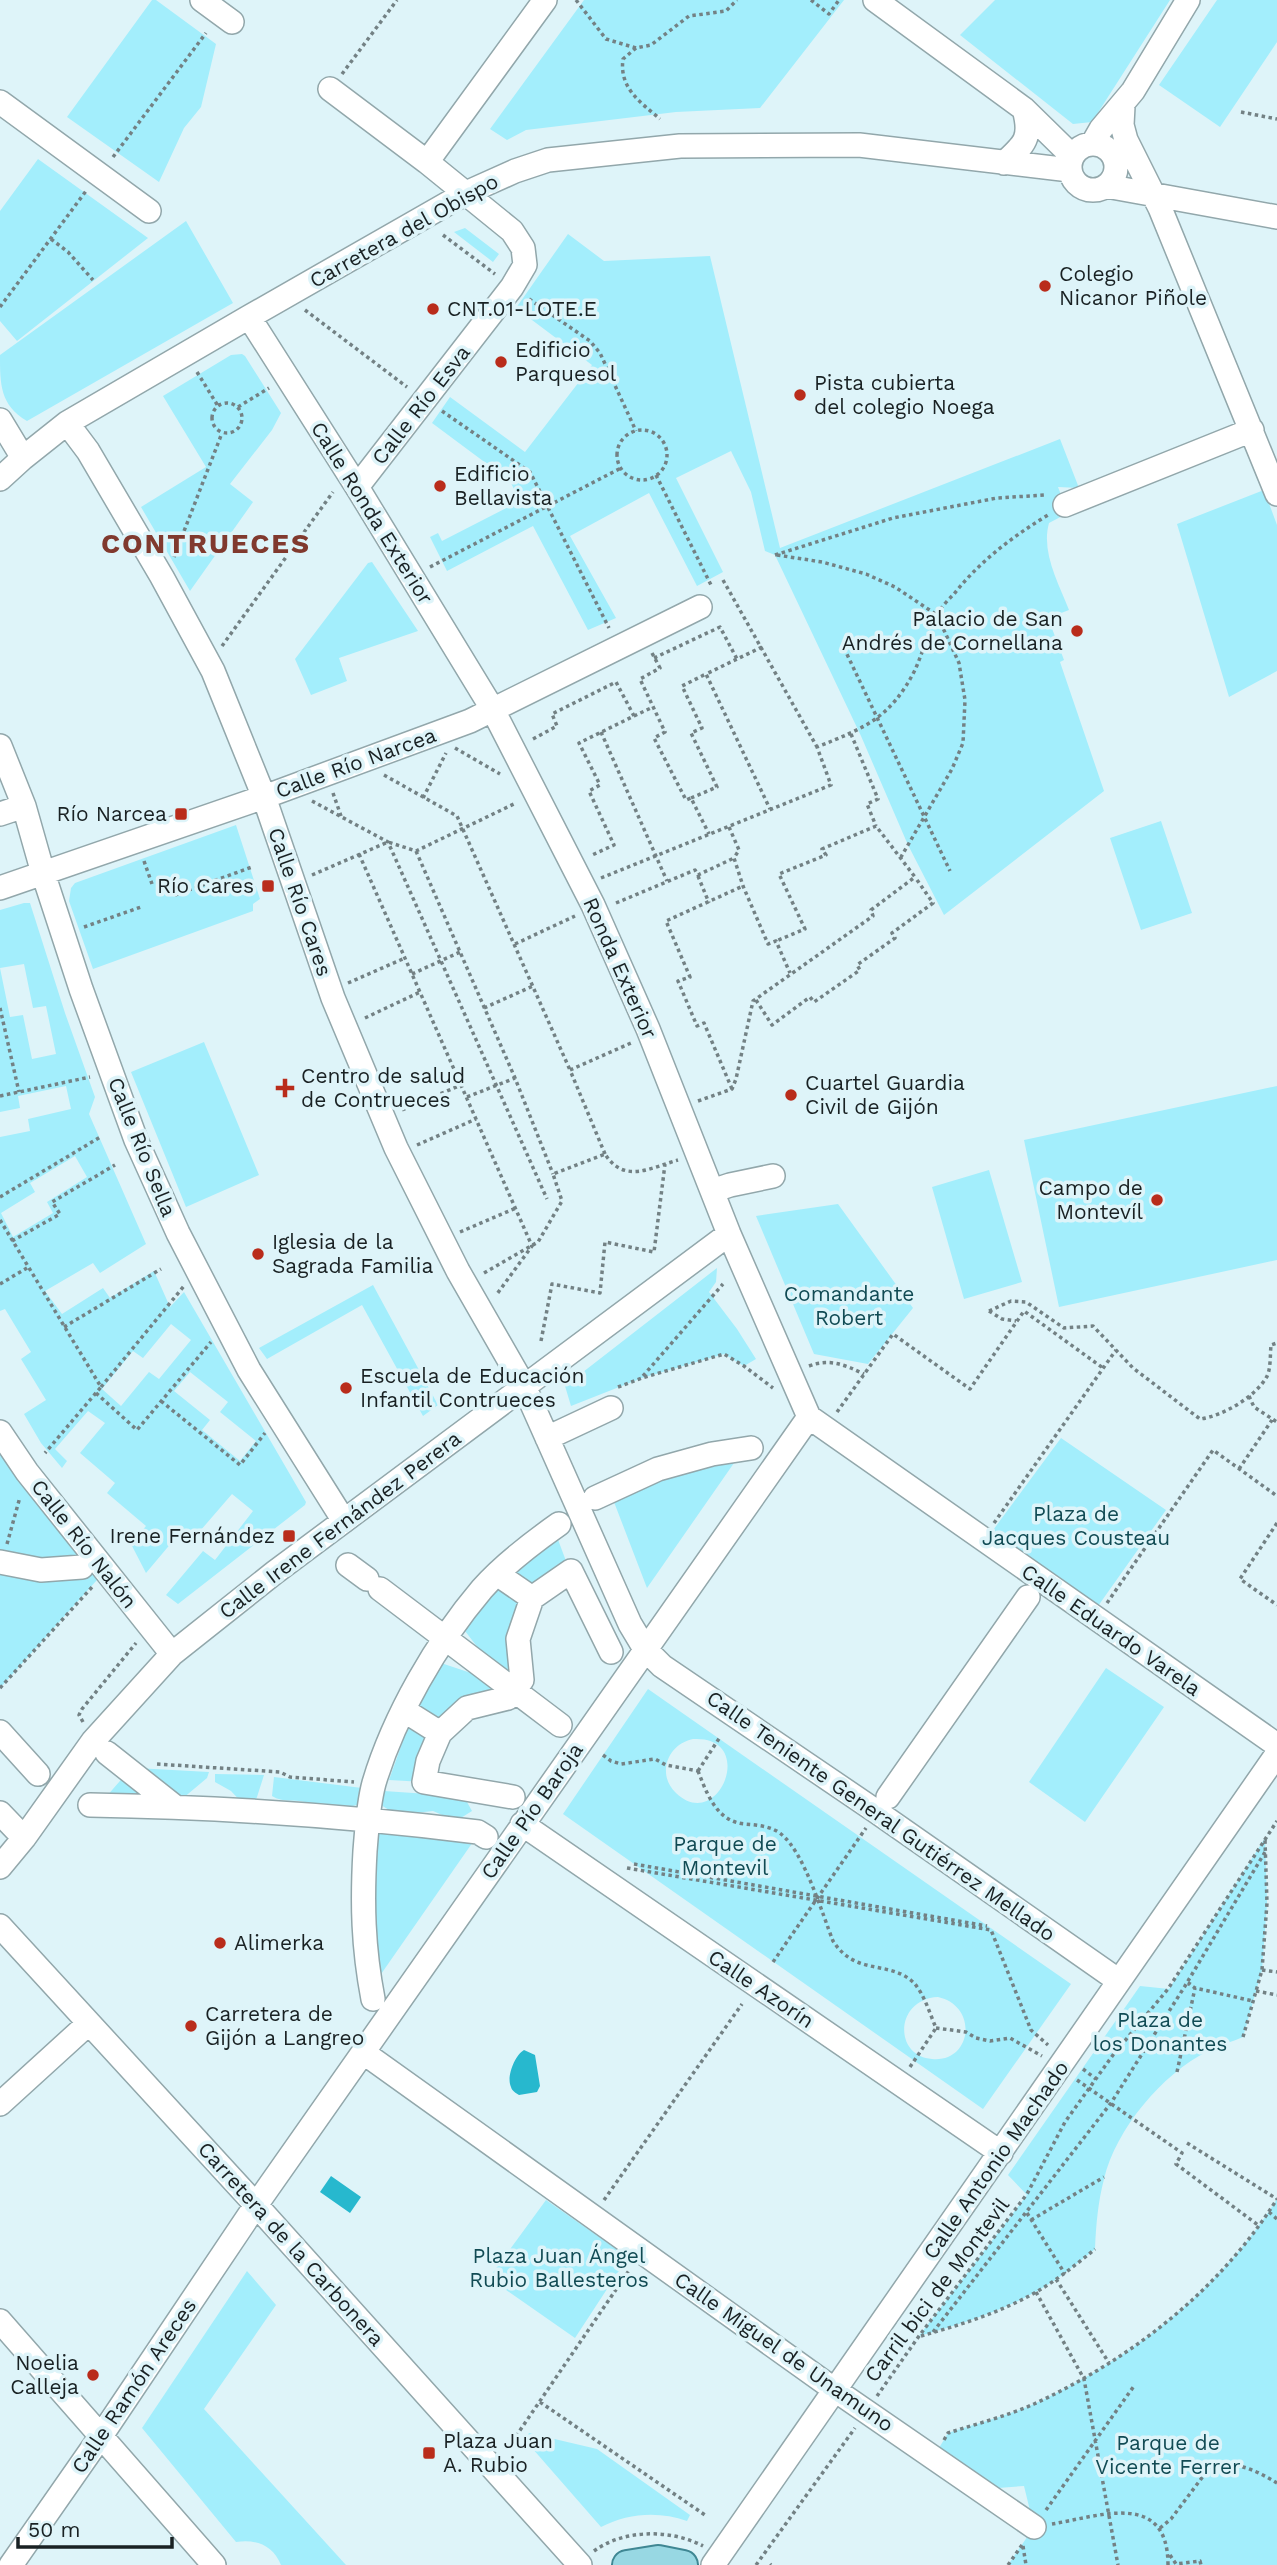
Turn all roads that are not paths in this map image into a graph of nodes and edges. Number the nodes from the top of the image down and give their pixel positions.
1 (202, 0) edge
2 (545, 0) edge
3 (875, 0) edge
4 (1188, 0) edge
5 (232, 22) dead end
6 (336, 82) road end
7 (0, 102) edge
8 (1123, 106) junction
9 (1024, 110) junction
10 (1093, 143) junction
11 (1119, 153) junction
12 (427, 162) junction
13 (1004, 163) junction
14 (1071, 163) junction
15 (1149, 184) junction
16 (1106, 186) junction
17 (466, 193) junction
18 (149, 211) dead end
19 (1277, 217) edge
20 (248, 317) junction
21 (0, 420) edge
22 (67, 423) junction
23 (1252, 430) junction
24 (23, 458) junction
25 (0, 479) edge
26 (357, 488) junction
27 (1277, 494) edge
28 (1065, 505) road end
29 (700, 607) dead end
30 (493, 710) junction
31 (0, 746) edge
32 (264, 797) junction
33 (24, 806) junction
34 (0, 814) edge
35 (43, 873) junction
36 (0, 888) edge
37 (773, 1176) dead end
38 (712, 1191) junction
39 (729, 1234) junction
40 (524, 1387) junction
41 (609, 1400) road end
42 (809, 1417) junction
43 (0, 1432) edge
44 (547, 1438) junction
45 (751, 1448) dead end
46 (595, 1498) dead end
47 (344, 1521) junction
48 (559, 1524) dead end
49 (1, 1563) edge
50 (348, 1565) dead end
51 (497, 1574) junction
52 (89, 1575) road end
53 (1028, 1597) dead end
54 (532, 1598) junction
55 (446, 1638) junction
56 (645, 1649) junction
57 (611, 1652) dead end
58 (172, 1654) junction
59 (515, 1689) junction
60 (405, 1711) junction
61 (561, 1725) dead end
62 (0, 1732) edge
63 (440, 1733) junction
64 (1277, 1745) edge
65 (107, 1754) dead end
66 (1277, 1754) edge
67 (38, 1774) dead end
68 (513, 1797) dead end
69 (883, 1804) junction
70 (90, 1805) dead end
71 (174, 1806) junction
72 (0, 1813) edge
73 (367, 1818) junction
74 (522, 1824) junction
75 (486, 1837) dead end
76 (24, 1838) junction
77 (0, 1867) edge
78 (0, 1926) edge
79 (1119, 1981) junction
80 (373, 1999) dead end
81 (89, 2023) junction
82 (364, 2053) junction
83 (0, 2104) edge
84 (1001, 2153) junction
85 (256, 2205) junction
86 (0, 2321) edge
87 (835, 2390) junction
88 (101, 2436) junction
89 (1028, 2535) road end
90 (10, 2565) edge
91 (214, 2565) edge
92 (580, 2565) edge
93 (627, 2565) edge
94 (683, 2565) edge
95 (713, 2565) edge

1 - 5 street
2 - 12 street
3 - 9 street
4 - 8 street
6 - 12 street
7 - 18 street
8 - 10 street
8 - 11 street
9 - 13 street
9 - 14 street
10 - 11 street
10 - 14 street
11 - 15 street
11 - 16 street
12 - 17 street
13 - 14 street, Carretera del Obispo
13 - 17 street, Carretera del Obispo
14 - 16 street
15 - 16 street
15 - 19 street
15 - 23 street
17 - 20 street, Carretera del Obispo
17 - 26 street, Calle Río Esva
20 - 22 street, Carretera del Obispo
20 - 26 street, Calle Ronda Exterior
21 - 24 street
22 - 24 street, Carretera del Obispo
22 - 32 street, Calle Río Cares
23 - 27 street
23 - 28 street
24 - 25 street, Carretera del Obispo
26 - 30 street, Calle Ronda Exterior
29 - 30 street, Calle Río Narcea
30 - 32 street, Calle Río Narcea
30 - 38 street, Ronda Exterior
31 - 33 street, Calle Río Sella
32 - 35 street, Calle Río Narcea
32 - 40 street, Calle Río Cares
33 - 34 street
33 - 35 street, Calle Río Sella
35 - 36 street, Calle Río Narcea
35 - 47 street, Calle Río Sella
37 - 38 street
38 - 39 street, Ronda Exterior
39 - 40 street, Calle Irene Fernández Perera
39 - 42 street, Ronda Exterior
40 - 44 street, Calle Río Cares
40 - 47 street, Calle Irene Fernández Perera
41 - 44 street
42 - 56 street, Calle Pío Baroja
42 - 64 street, Calle Eduardo Varela
43 - 58 street, Calle Río Nalón
44 - 56 street, Calle Teniente General Gutiérrez Mellado
45 - 46 street
47 - 58 street, Calle Irene Fernández Perera
48 - 51 street
49 - 52 street
50 - 55 street
51 - 54 street
51 - 55 street
53 - 69 street
54 - 57 street
54 - 59 street
55 - 59 street
55 - 60 street
56 - 69 street, Calle Teniente General Gutiérrez Mellado
56 - 74 street, Calle Pío Baroja
58 - 76 street, Calle Irene Fernández Perera
59 - 61 street
59 - 63 street
60 - 63 street
60 - 73 street
62 - 67 street
63 - 68 street
65 - 71 street
66 - 79 street, Calle Antonio Machado
69 - 79 street, Calle Teniente General Gutiérrez Mellado
70 - 71 street
71 - 73 street
72 - 76 street
73 - 75 street
73 - 80 street
74 - 82 street, Calle Pío Baroja
74 - 84 street, Calle Azorín
76 - 77 street, Calle Irene Fernández Perera
78 - 81 street, Carretera de la Carbonera
79 - 84 street, Calle Antonio Machado
81 - 83 street
81 - 85 street, Carretera de la Carbonera
82 - 85 street, Calle Pío Baroja
82 - 87 street, Calle Miguel de Unamuno
84 - 87 street, Calle Antonio Machado
85 - 88 street, Calle Ramón Areces
85 - 92 street, Carretera de la Carbonera
86 - 88 street
87 - 89 street, Calle Miguel de Unamuno
87 - 95 street, Calle Antonio Machado
88 - 90 street, Calle Ramón Areces
88 - 91 street
93 - 94 main road

